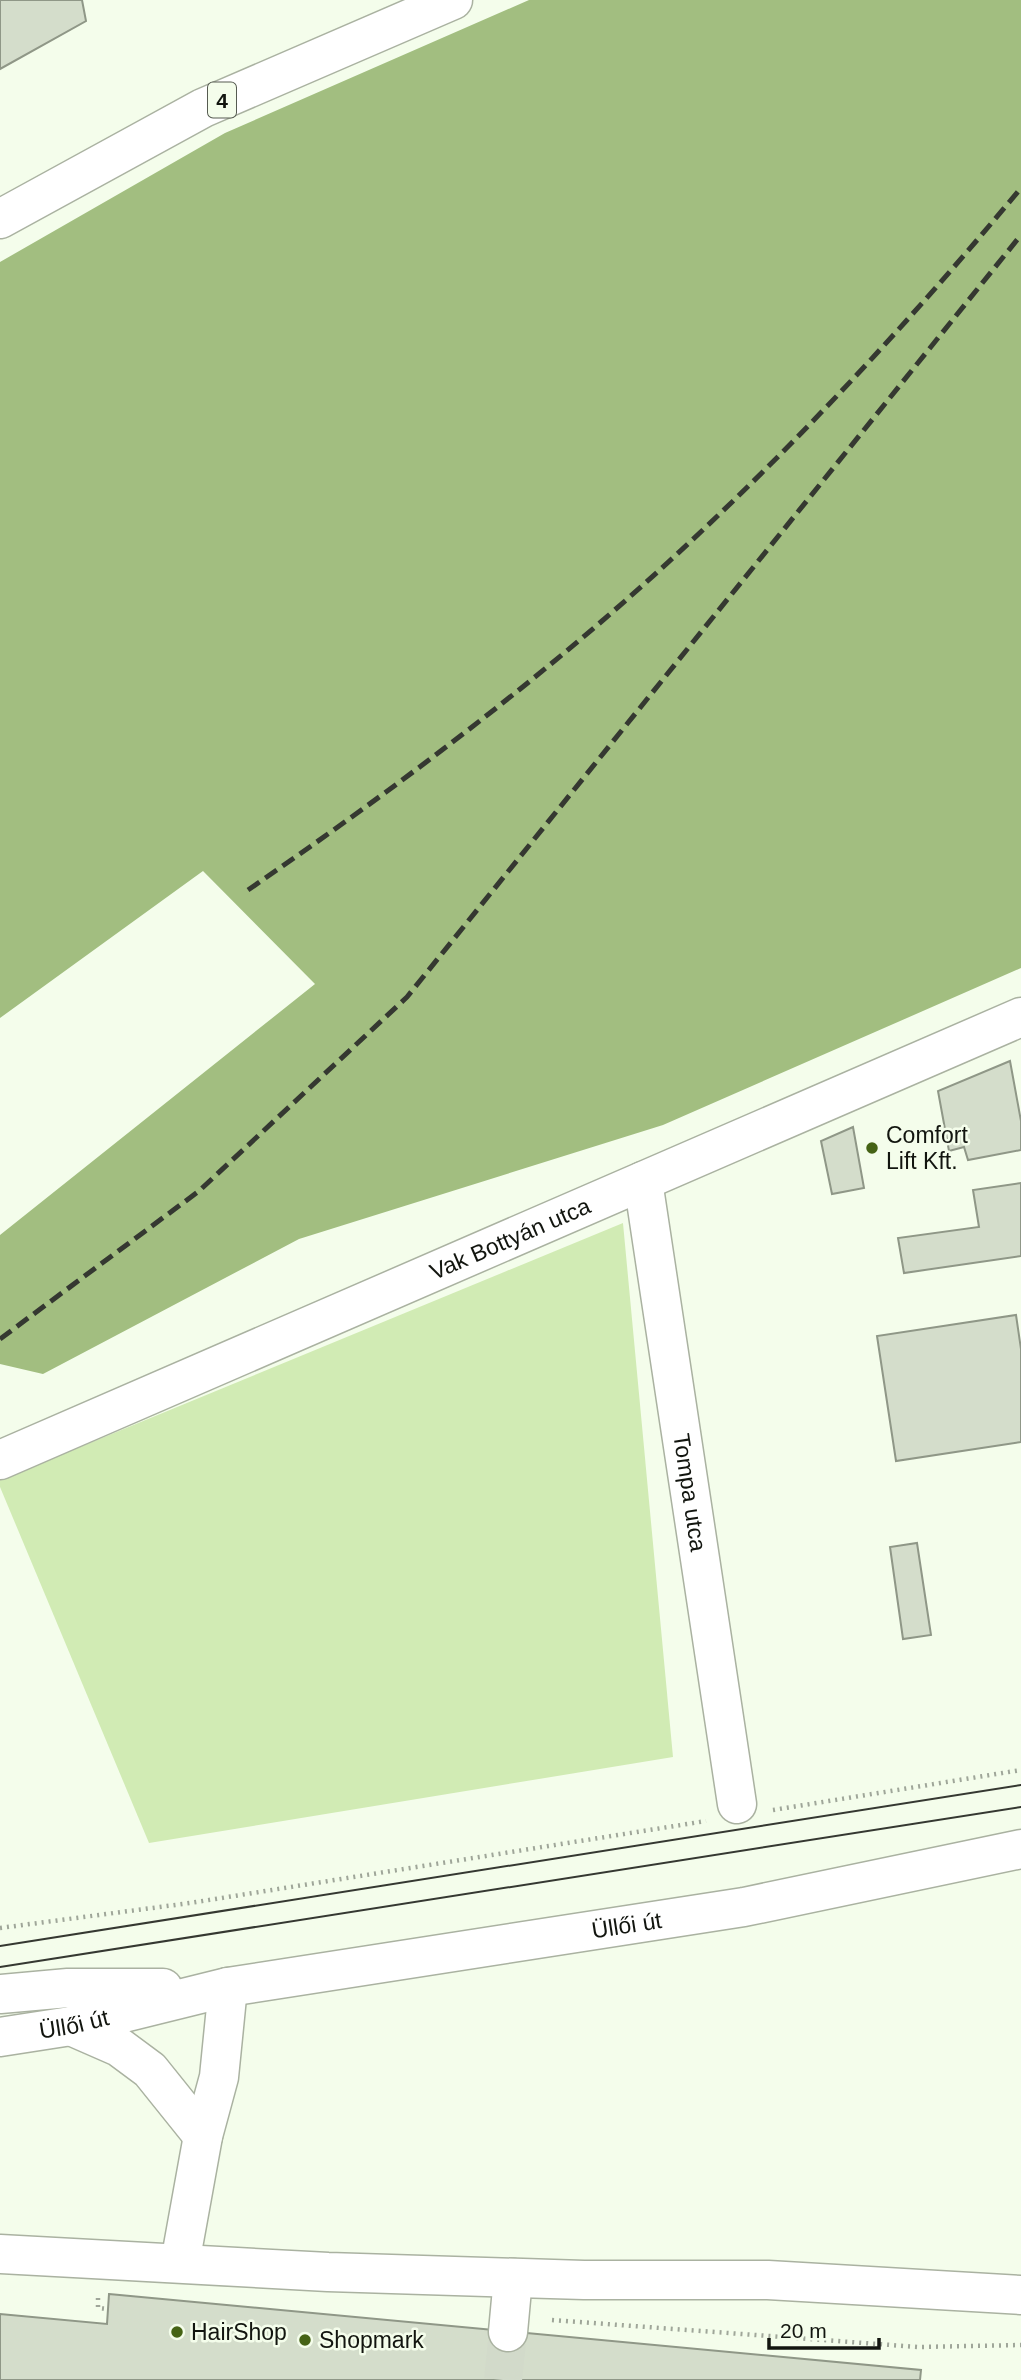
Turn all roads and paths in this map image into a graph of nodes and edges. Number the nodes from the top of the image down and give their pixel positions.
1 (453, 0) edge
2 (0, 219) edge
3 (1021, 1017) edge
4 (643, 1181) junction
5 (0, 1460) edge
6 (1021, 1770) edge
7 (738, 1812) junction
8 (1021, 1849) edge
9 (0, 1928) edge
10 (228, 1987) junction
11 (0, 1994) edge
12 (71, 2026) junction
13 (0, 2037) edge
14 (203, 2136) junction
15 (0, 2254) edge
16 (180, 2263) junction
17 (513, 2278) junction
18 (99, 2287) dead end
19 (1021, 2295) edge
20 (108, 2309) dead end
21 (508, 2332) tunnel mouth
22 (1021, 2345) edge
23 (901, 2346) dead end

1 - 2 main road, 4
3 - 4 main road, Vak Bottyán utca
4 - 5 main road, Vak Bottyán utca
4 - 7 main road, Tompa utca
6 - 7 path
7 - 9 path
8 - 10 main road, Üllői út
10 - 11 main road, Üllői út
10 - 12 main road, Üllői út
10 - 14 main road
12 - 13 main road, Üllői út
12 - 14 main road
14 - 16 main road
15 - 16 main road
16 - 17 main road
17 - 19 main road
17 - 21 main road
18 - 20 path
22 - 23 path

